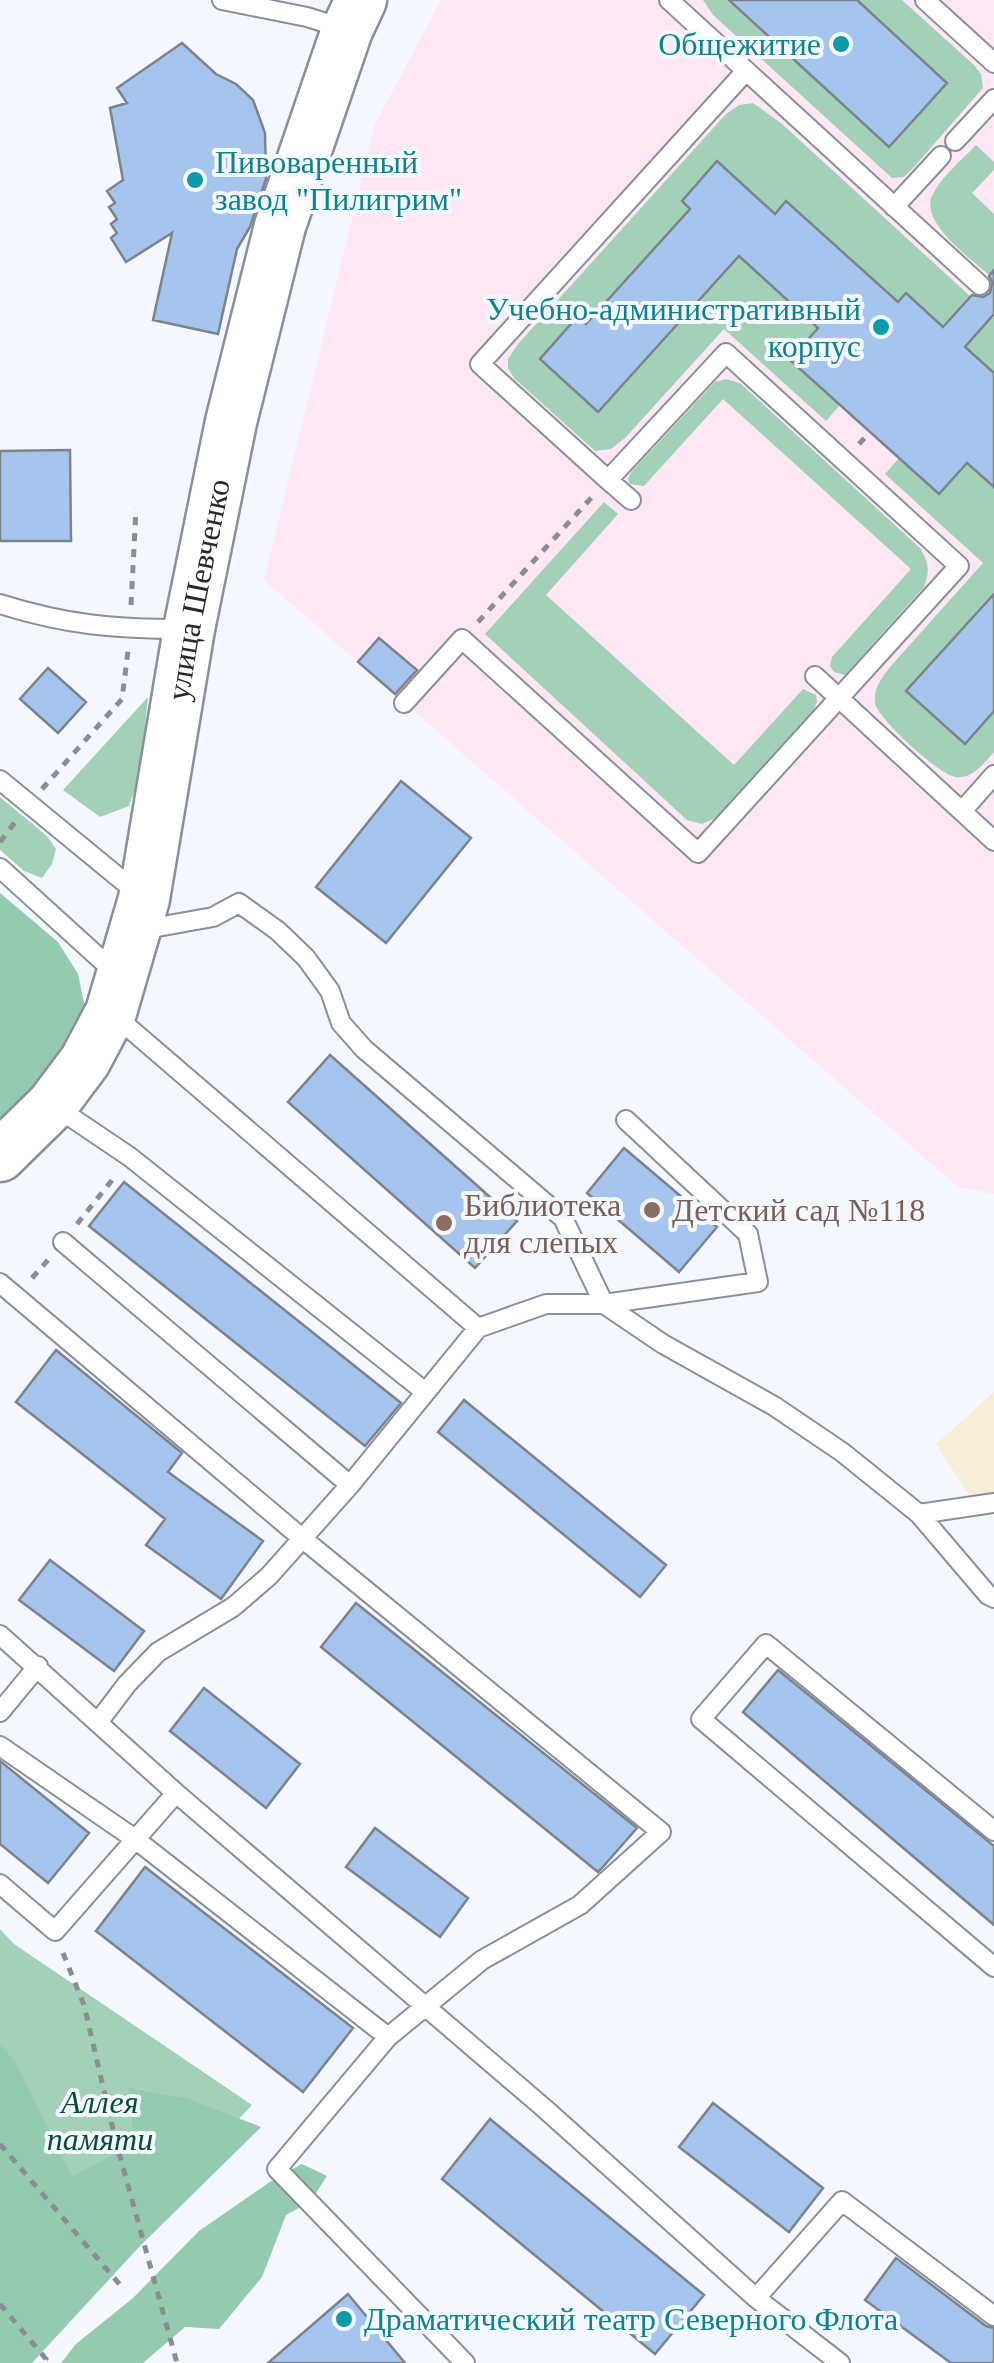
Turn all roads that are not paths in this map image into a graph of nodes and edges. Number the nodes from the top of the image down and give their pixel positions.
1 (222, 0) edge
2 (669, 0) edge
3 (926, 0) edge
4 (354, 15) edge
5 (994, 63) edge
6 (745, 72) junction
7 (994, 99) edge
8 (955, 140) dead end
9 (941, 156) dead end
10 (894, 206) junction
11 (980, 285) dead end
12 (608, 480) junction
13 (631, 500) dead end
14 (0, 604) edge
15 (189, 629) junction
16 (815, 676) dead end
17 (839, 698) junction
18 (404, 702) dead end
19 (994, 775) edge
20 (0, 780) edge
21 (962, 811) junction
22 (994, 841) edge
23 (0, 868) edge
24 (128, 955) junction
25 (52, 1105) junction
26 (626, 1120) dead end
27 (0, 1156) edge
28 (63, 1242) dead end
29 (0, 1283) edge
30 (604, 1304) junction
31 (478, 1328) junction
32 (424, 1391) junction
33 (350, 1486) junction
34 (994, 1503) edge
35 (919, 1514) junction
36 (302, 1539) junction
37 (994, 1598) edge
38 (0, 1635) edge
39 (38, 1666) junction
40 (0, 1712) edge
41 (99, 1722) junction
42 (0, 1746) edge
43 (176, 1792) junction
44 (994, 1831) edge
45 (135, 1838) junction
46 (0, 1884) edge
47 (994, 1967) edge
48 (426, 2008) junction
49 (388, 2037) junction
50 (756, 2298) junction
51 (994, 2316) edge
52 (465, 2363) edge
53 (840, 2363) edge

1 - 4 lane
2 - 6 lane
3 - 5 lane
4 - 15 main road, улица Шевченко
6 - 10 lane
6 - 12 lane
7 - 8 lane
9 - 10 lane
10 - 11 lane
12 - 13 lane
12 - 17 lane
14 - 15 lane
15 - 24 main road, улица Шевченко
16 - 17 lane
17 - 18 lane
17 - 21 lane
19 - 21 lane
20 - 24 lane
21 - 22 lane
23 - 24 lane
24 - 25 main road, улица Шевченко
24 - 30 lane
24 - 31 lane
25 - 27 main road, улица Шевченко
25 - 32 lane
26 - 30 lane
28 - 33 lane
29 - 36 lane
30 - 31 lane
30 - 35 lane
31 - 32 lane
32 - 33 lane
33 - 36 lane
34 - 35 lane
35 - 37 lane
36 - 41 lane
36 - 48 lane
38 - 39 lane
39 - 40 lane
39 - 41 lane
41 - 43 lane
42 - 45 lane
43 - 45 lane
43 - 48 lane
44 - 47 lane
45 - 46 lane
45 - 49 lane
48 - 49 lane
48 - 50 lane
49 - 52 lane
50 - 51 lane
50 - 53 lane

